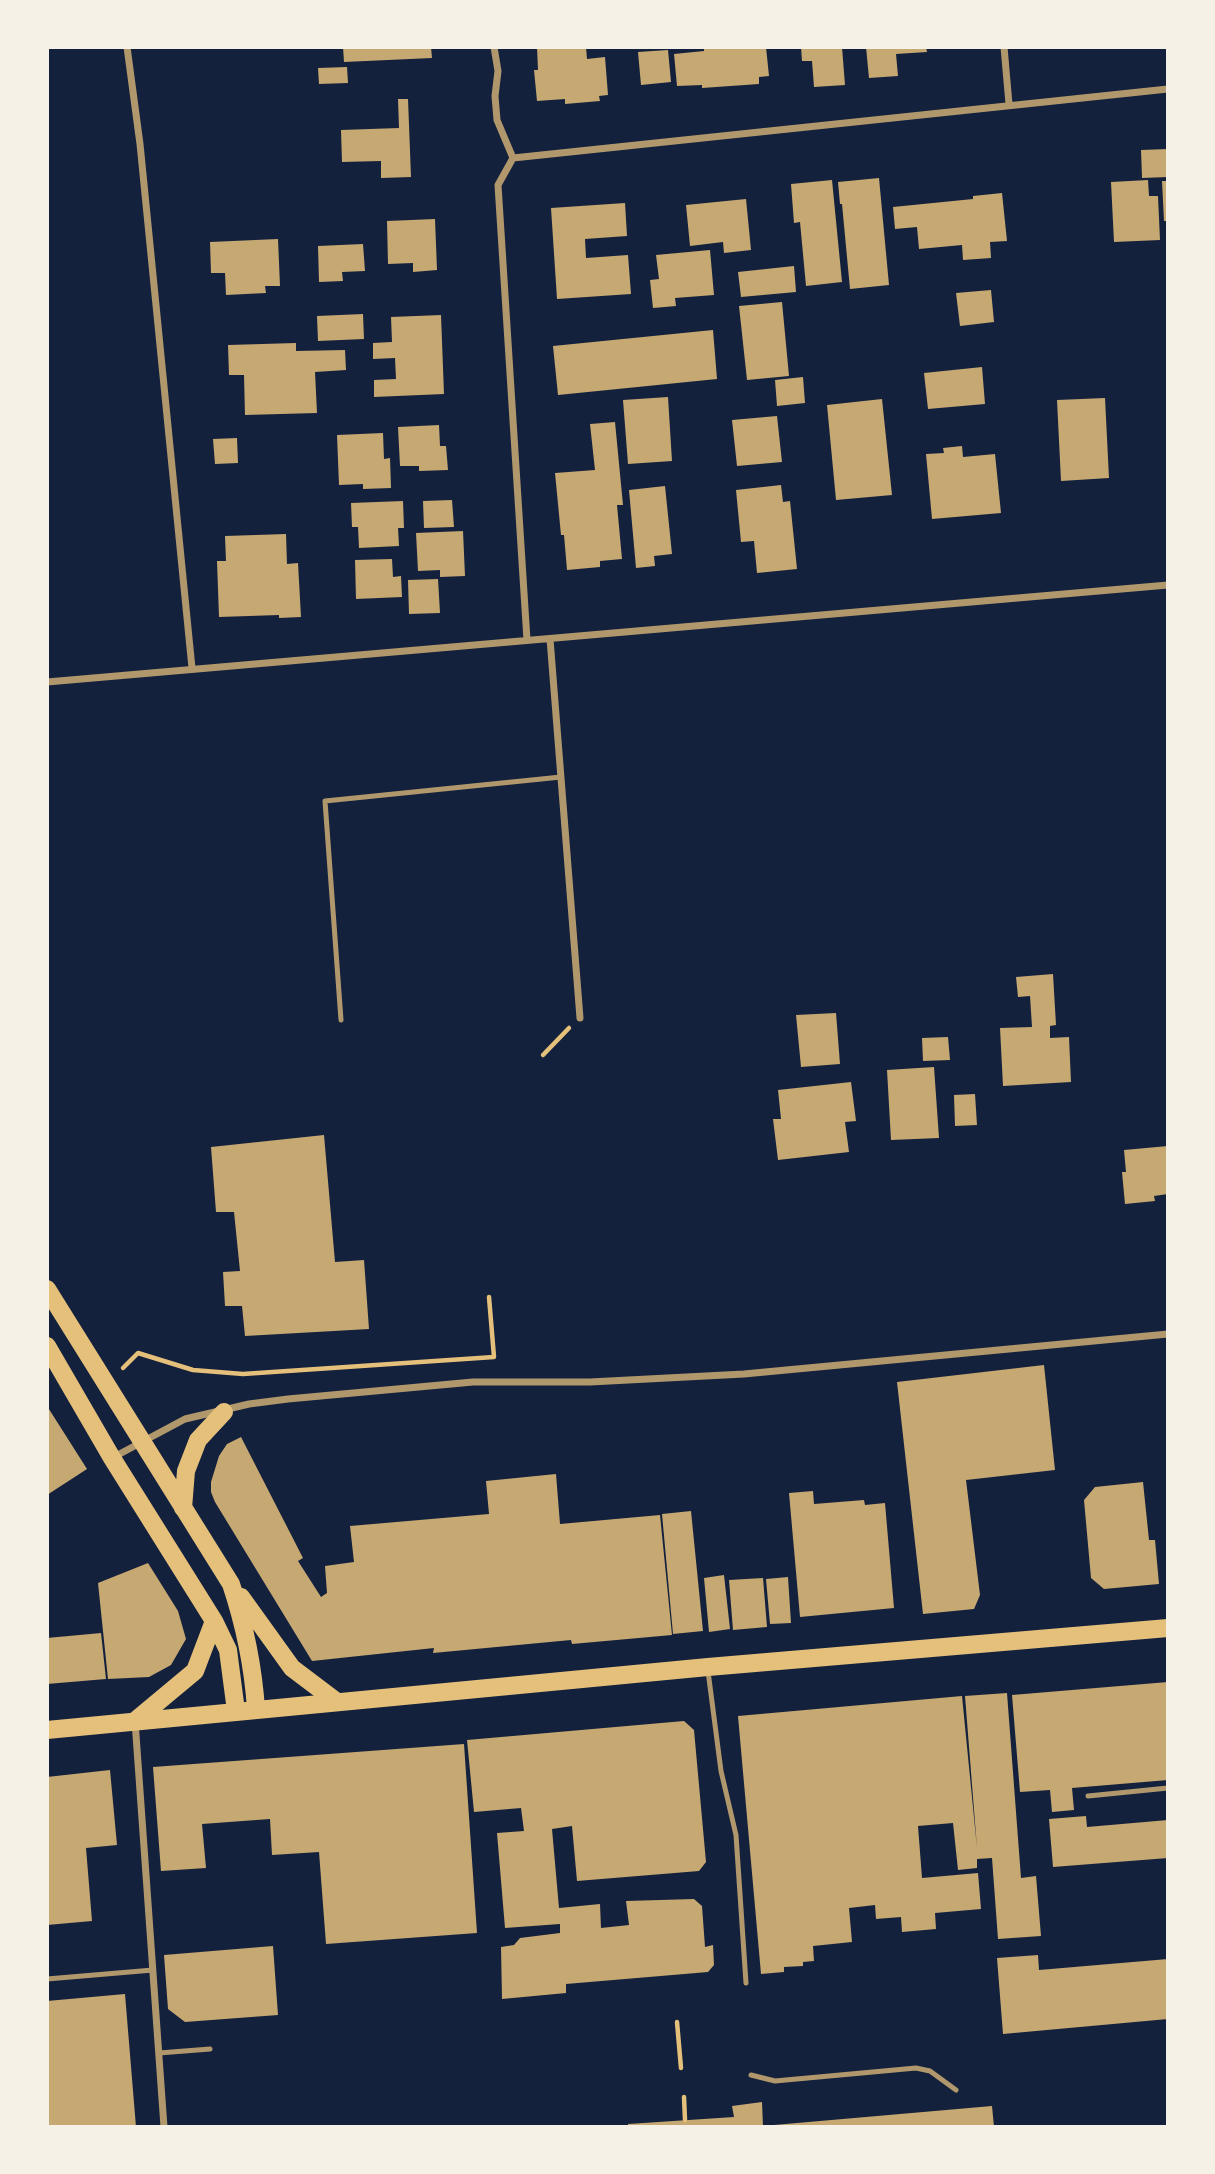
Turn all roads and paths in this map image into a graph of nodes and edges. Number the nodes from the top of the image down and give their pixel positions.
1 (127, 47) edge
2 (494, 47) edge
3 (1004, 47) edge
4 (1168, 89) edge
5 (1009, 104) junction
6 (513, 158) junction
7 (1168, 585) edge
8 (550, 639) junction
9 (527, 640) junction
10 (192, 668) junction
11 (47, 682) edge
12 (561, 777) junction
13 (580, 1018) joint
14 (341, 1020) dead end
15 (543, 1055) dead end
16 (47, 1289) edge
17 (489, 1297) dead end
18 (1168, 1334) edge
19 (49, 1352) edge
20 (138, 1353) dead end
21 (223, 1412) junction
22 (143, 1441) junction
23 (112, 1458) junction
24 (183, 1508) junction
25 (231, 1584) junction
26 (214, 1621) junction
27 (1168, 1628) edge
28 (708, 1667) junction
29 (337, 1702) junction
30 (256, 1709) junction
31 (236, 1711) junction
32 (135, 1721) junction
33 (47, 1730) edge
34 (1168, 1788) edge
35 (1088, 1796) dead end
36 (153, 1970) junction
37 (47, 1979) edge
38 (746, 1983) dead end
39 (677, 2022) dead end
40 (210, 2049) dead end
41 (159, 2053) junction
42 (681, 2068) dead end
43 (751, 2075) dead end
44 (956, 2090) dead end
45 (684, 2097) dead end
46 (685, 2120) dead end
47 (164, 2127) edge

1 - 10 street
2 - 6 street
3 - 5 street
4 - 5 street
5 - 6 street
6 - 9 street
7 - 8 street
8 - 9 street
8 - 12 street
9 - 10 street
10 - 11 street
12 - 13 street
12 - 14 lane
13 - 15 path
16 - 22 main road
17 - 20 path
18 - 21 street
19 - 23 main road
21 - 22 street
21 - 24 main road
22 - 23 street
22 - 24 main road
23 - 26 main road
24 - 25 main road
25 - 29 main road
25 - 30 main road
26 - 31 main road
26 - 32 main road
27 - 28 main road
28 - 29 main road
28 - 38 lane
29 - 30 main road
30 - 31 main road
31 - 32 main road
32 - 33 main road
32 - 36 street
34 - 35 lane
36 - 37 lane
36 - 41 street
39 - 42 path
40 - 41 lane
41 - 47 street
43 - 44 lane
45 - 46 path

